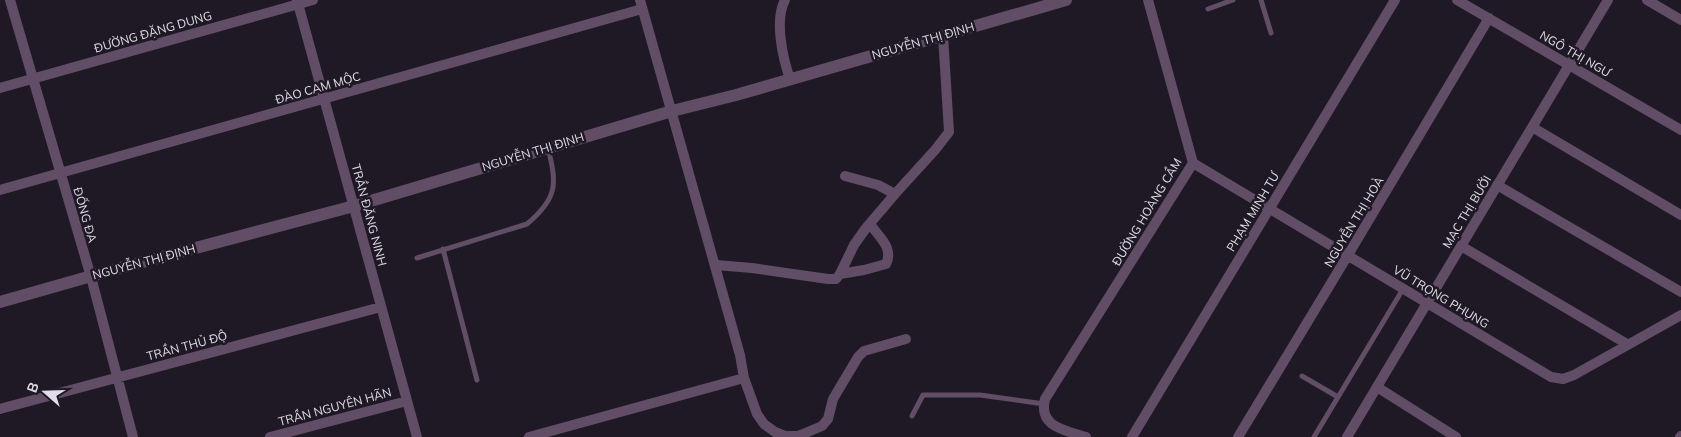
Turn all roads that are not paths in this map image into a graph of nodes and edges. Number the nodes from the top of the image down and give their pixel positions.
1 (10, 0) edge
2 (313, 0) edge
3 (785, 0) edge
4 (1066, 0) edge
5 (1148, 0) edge
6 (1233, 0) edge
7 (1261, 0) edge
8 (1395, 0) edge
9 (1457, 0) edge
10 (1608, 0) edge
11 (1647, 0) edge
12 (298, 2) edge
13 (641, 5) edge
14 (1208, 9) dead end
15 (1489, 18) junction
16 (1681, 20) edge
17 (1271, 33) dead end
18 (943, 35) junction
19 (1570, 65) junction
20 (32, 78) junction
21 (790, 79) junction
22 (0, 88) edge
23 (324, 100) junction
24 (672, 111) junction
25 (1532, 127) junction
26 (1681, 130) edge
27 (548, 147) junction
28 (1193, 163) junction
29 (60, 174) junction
30 (844, 176) dead end
31 (1497, 185) junction
32 (0, 190) edge
33 (895, 194) junction
34 (354, 206) junction
35 (1270, 208) junction
36 (1681, 215) edge
37 (870, 224) junction
38 (1461, 246) junction
39 (443, 250) junction
40 (1348, 255) junction
41 (417, 258) dead end
42 (716, 265) junction
43 (840, 274) junction
44 (90, 276) junction
45 (1403, 289) junction
46 (1681, 292) edge
47 (0, 302) edge
48 (1426, 304) junction
49 (381, 307) junction
50 (1681, 315) edge
51 (906, 339) dead end
52 (1627, 344) junction
53 (1302, 376) dead end
54 (118, 378) junction
55 (744, 378) junction
56 (477, 380) dead end
57 (1377, 387) junction
58 (1338, 397) junction
59 (407, 401) junction
60 (1044, 404) junction
61 (0, 409) edge
62 (912, 416) dead end
63 (133, 437) edge
64 (270, 437) edge
65 (417, 437) edge
66 (531, 437) edge
67 (1086, 437) edge
68 (1132, 437) edge
69 (1238, 437) edge
70 (1314, 437) edge
71 (1347, 437) edge
72 (1456, 437) edge

1 - 20 street, ĐỐNG ĐA
2 - 12 street, ĐƯỜNG ĐẶNG DUNG
3 - 21 street
4 - 18 street, NGUYỄN THỊ ĐỊNH
5 - 28 street, ĐƯỜNG HOÀNG CẦM
6 - 14 lane
7 - 17 lane
8 - 35 street, PHẠM MINH TƯ
9 - 15 street, NGÔ THỊ NGƯ
10 - 19 street, MẠC THỊ BƯỞI
11 - 16 street
12 - 20 street, ĐƯỜNG ĐẶNG DUNG
12 - 23 street, TRẦN ĐĂNG NINH
13 - 23 street, ĐÀO CAM MỘC
13 - 24 street
15 - 19 street, NGÔ THỊ NGƯ
15 - 40 street, NGUYỄN THỊ HOÀ
18 - 21 street, NGUYỄN THỊ ĐỊNH
18 - 33 street
19 - 25 street, MẠC THỊ BƯỞI
19 - 26 street, NGÔ THỊ NGƯ
20 - 22 street, ĐƯỜNG ĐẶNG DUNG
20 - 29 street, ĐỐNG ĐA
21 - 24 street, NGUYỄN THỊ ĐỊNH
23 - 29 street, ĐÀO CAM MỘC
23 - 34 street, TRẦN ĐĂNG NINH
24 - 27 street, NGUYỄN THỊ ĐỊNH
24 - 42 street
25 - 31 street, MẠC THỊ BƯỞI
25 - 36 street
27 - 34 street, NGUYỄN THỊ ĐỊNH
27 - 39 lane
28 - 35 street, VŨ TRỌNG PHỤNG
28 - 60 street, ĐƯỜNG HOÀNG CẦM
29 - 32 street, ĐÀO CAM MỘC
29 - 44 street, ĐỐNG ĐA
30 - 33 street
31 - 38 street, MẠC THỊ BƯỞI
31 - 46 street
33 - 37 street
34 - 44 street, NGUYỄN THỊ ĐỊNH
34 - 49 street, TRẦN ĐĂNG NINH
35 - 40 street, VŨ TRỌNG PHỤNG
35 - 68 street, PHẠM MINH TƯ
37 - 43 street
37 - 43 street
38 - 48 street, MẠC THỊ BƯỞI
38 - 52 street
39 - 41 lane
39 - 56 lane
40 - 45 street, VŨ TRỌNG PHỤNG
40 - 69 street, NGUYỄN THỊ HOÀ
42 - 43 street
42 - 55 street
44 - 47 street, NGUYỄN THỊ ĐỊNH
44 - 54 street, ĐỐNG ĐA
45 - 48 street, VŨ TRỌNG PHỤNG
45 - 58 lane
48 - 52 street, VŨ TRỌNG PHỤNG
48 - 57 street, MẠC THỊ BƯỞI
49 - 54 street, TRẦN THỦ ĐỘ
49 - 59 street, TRẦN ĐĂNG NINH
50 - 52 street, VŨ TRỌNG PHỤNG
51 - 55 street
53 - 58 lane
54 - 61 street, TRẦN THỦ ĐỘ
54 - 63 street, ĐỐNG ĐA
55 - 66 street
57 - 71 street, MẠC THỊ BƯỞI
57 - 72 street
58 - 70 lane
59 - 64 street, TRẦN NGUYÊN HÃN
59 - 65 street, TRẦN ĐĂNG NINH
60 - 62 lane
60 - 67 street

